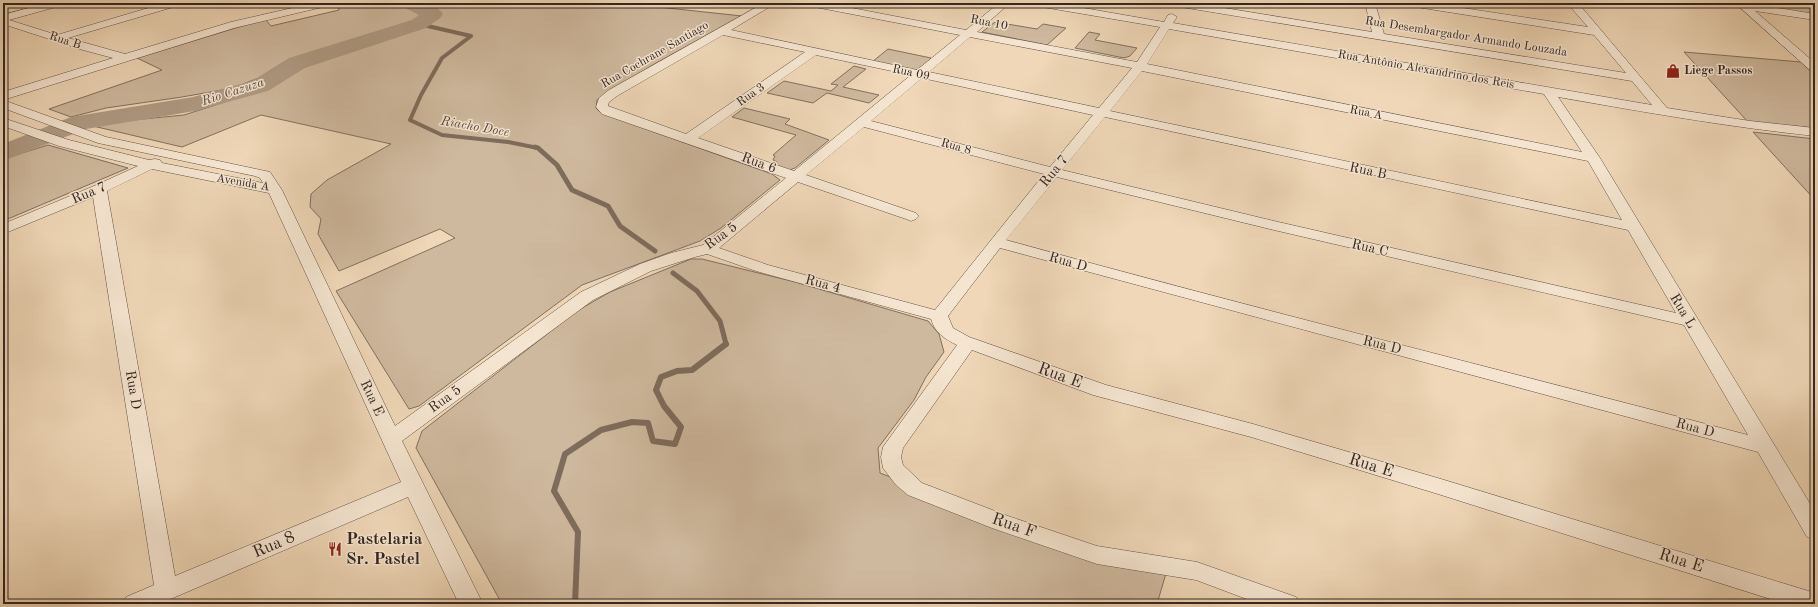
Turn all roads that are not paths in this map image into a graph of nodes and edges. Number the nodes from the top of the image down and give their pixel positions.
1 (59, 3) edge
2 (176, 3) edge
3 (327, 3) edge
4 (771, 3) edge
5 (810, 3) edge
6 (1005, 3) edge
7 (1037, 3) edge
8 (1178, 3) edge
9 (1370, 3) edge
10 (1410, 3) edge
11 (1572, 3) edge
12 (1742, 4) edge
13 (1815, 17) edge
14 (3, 20) edge
15 (1168, 25) junction
16 (721, 31) junction
17 (1598, 32) junction
18 (970, 33) junction
19 (1379, 36) junction
20 (58, 38) junction
21 (813, 52) junction
22 (127, 58) junction
23 (1140, 66) junction
24 (1815, 69) edge
25 (920, 75) junction
26 (1635, 78) junction
27 (1549, 92) junction
28 (3, 96) edge
29 (3, 104) edge
30 (606, 110) joint
31 (1664, 112) junction
32 (1101, 114) junction
33 (3, 122) edge
34 (861, 122) junction
35 (1815, 132) edge
36 (689, 138) junction
37 (173, 155) junction
38 (1593, 158) junction
39 (151, 165) junction
40 (1052, 173) junction
41 (795, 176) junction
42 (99, 189) junction
43 (275, 190) junction
44 (911, 216) dead end
45 (1634, 227) junction
46 (3, 229) edge
47 (998, 243) junction
48 (708, 249) junction
49 (939, 316) junction
50 (1688, 321) junction
51 (968, 343) junction
52 (391, 439) junction
53 (1766, 447) junction
54 (413, 486) junction
55 (1815, 531) edge
56 (166, 590) junction
57 (1815, 603) edge
58 (134, 604) edge
59 (471, 604) edge
60 (1288, 604) edge

1 - 14 street
2 - 20 street
3 - 22 street
4 - 16 street, Rua Cochrane Santiago
5 - 18 street, Rua 10
6 - 18 street, Rua 5
7 - 15 street, Rua Antônio Alexandrino dos Reis
8 - 15 street, Rua 7
8 - 19 street, Rua Desembargador Armando Louzada
9 - 19 street
10 - 17 street
11 - 17 street
12 - 13 street
12 - 24 street
14 - 20 street, Rua B
15 - 23 street, Rua 7
15 - 27 street, Rua Antônio Alexandrino dos Reis
16 - 21 street, Rua 09
16 - 30 street, Rua Cochrane Santiago
17 - 26 street
18 - 23 street, Rua 10
18 - 25 street, Rua 5
19 - 26 street, Rua Desembargador Armando Louzada
20 - 22 street, Rua B
21 - 25 street, Rua 09
21 - 36 street, Rua 3
22 - 28 street
23 - 32 street, Rua 7
23 - 38 street, Rua A
25 - 32 street, Rua 09
25 - 34 street, Rua 5
26 - 31 street
27 - 31 street, Rua Antônio Alexandrino dos Reis
27 - 38 street, Rua L
29 - 37 street, Avenida A
30 - 36 street, Rua 6
31 - 35 street, Rua Antônio Alexandrino dos Reis
32 - 40 street, Rua 7
32 - 45 street, Rua B
33 - 39 street, Avenida A
34 - 40 street, Rua 8
34 - 41 street, Rua 5
36 - 41 street, Rua 6
37 - 39 street, Rua 7
37 - 43 street, Avenida A
38 - 45 street, Rua L
39 - 42 street, Rua 7
39 - 43 street, Avenida A
40 - 47 street, Rua 7
40 - 50 street, Rua C
41 - 44 street, Rua 6
41 - 48 street, Rua 5
42 - 46 street, Rua 7
42 - 56 street, Rua D
43 - 52 street, Rua E
45 - 50 street, Rua L
47 - 49 street, Rua 7
47 - 53 street, Rua D
48 - 49 street, Rua 4
48 - 52 street, Rua 5
49 - 51 street, Rua E
50 - 53 street, Rua L
51 - 57 street, Rua E
51 - 60 street, Rua F
52 - 54 street, Rua E
53 - 55 street, Rua L
54 - 56 street, Rua 8
54 - 59 street, Rua E
56 - 58 street, Rua 8

